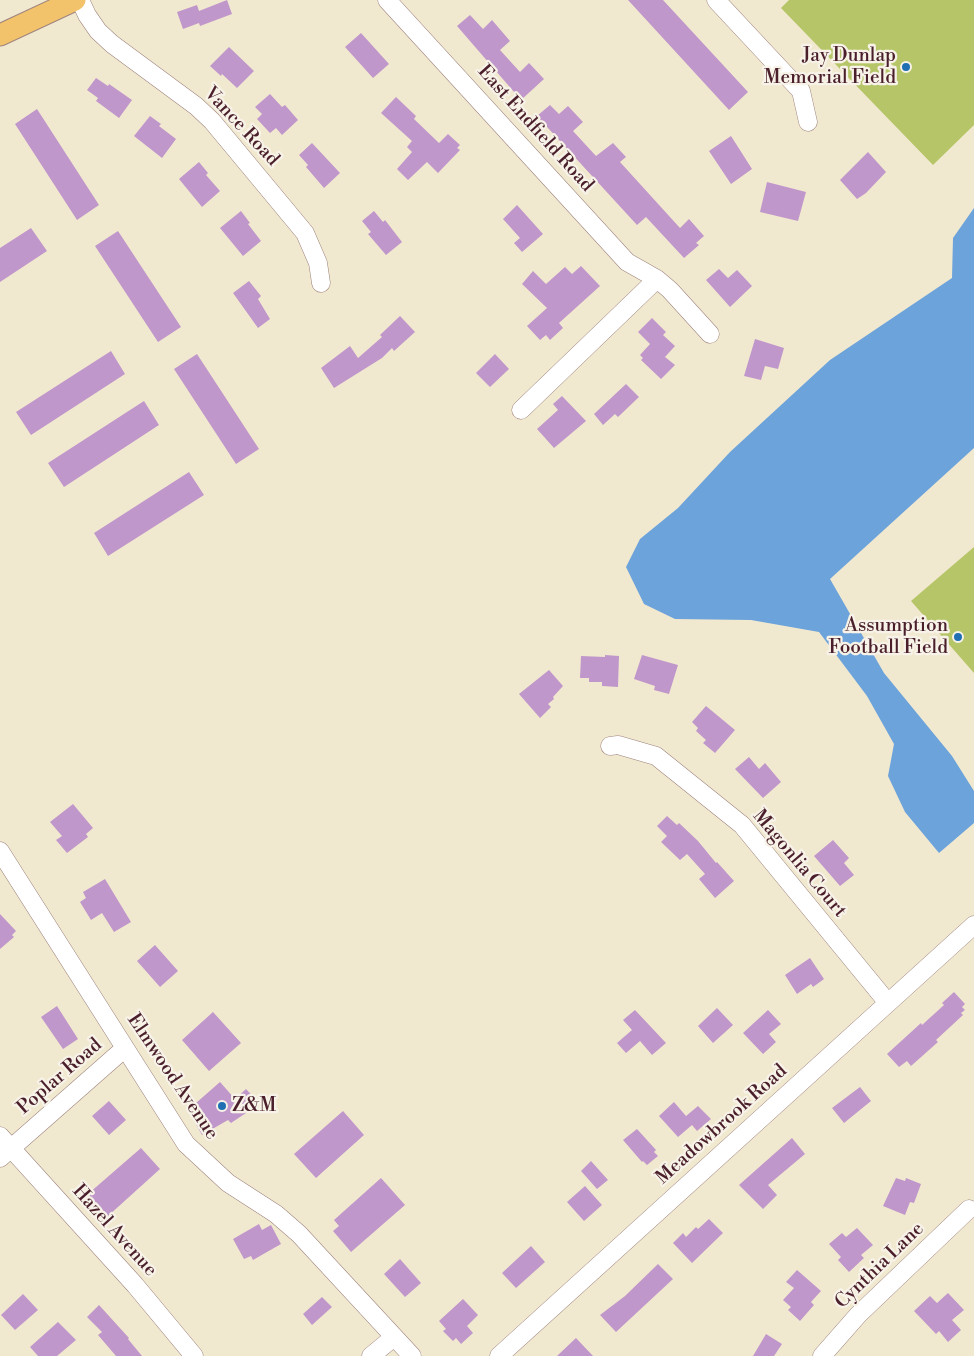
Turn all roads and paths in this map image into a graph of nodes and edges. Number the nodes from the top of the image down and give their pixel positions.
1 (387, 0) edge
2 (716, 0) edge
3 (68, 2) edge
4 (0, 36) edge
5 (808, 122) dead end
6 (657, 279) junction
7 (320, 283) dead end
8 (710, 334) dead end
9 (521, 410) dead end
10 (610, 746) dead end
11 (0, 851) edge
12 (974, 925) edge
13 (888, 1003) junction
14 (126, 1048) junction
15 (4, 1147) edge
16 (969, 1209) dead end
17 (394, 1337) junction
18 (194, 1356) edge
19 (371, 1356) edge
20 (412, 1356) edge
21 (499, 1356) edge
22 (822, 1356) edge

1 - 6 street, East Endfield Road
2 - 5 street
3 - 4 main road
3 - 7 street, Vance Road
6 - 8 street, East Endfield Road
6 - 9 street
10 - 13 street, Magonlia Court
11 - 14 street, Elmwood Avenue
12 - 13 street, Meadowbrook Road
13 - 21 street, Meadowbrook Road
14 - 15 street, Poplar Road
14 - 17 street, Elmwood Avenue
15 - 18 street, Hazel Avenue
16 - 22 street, Cynthia Lane
17 - 19 street
17 - 20 street, Elmwood Avenue

